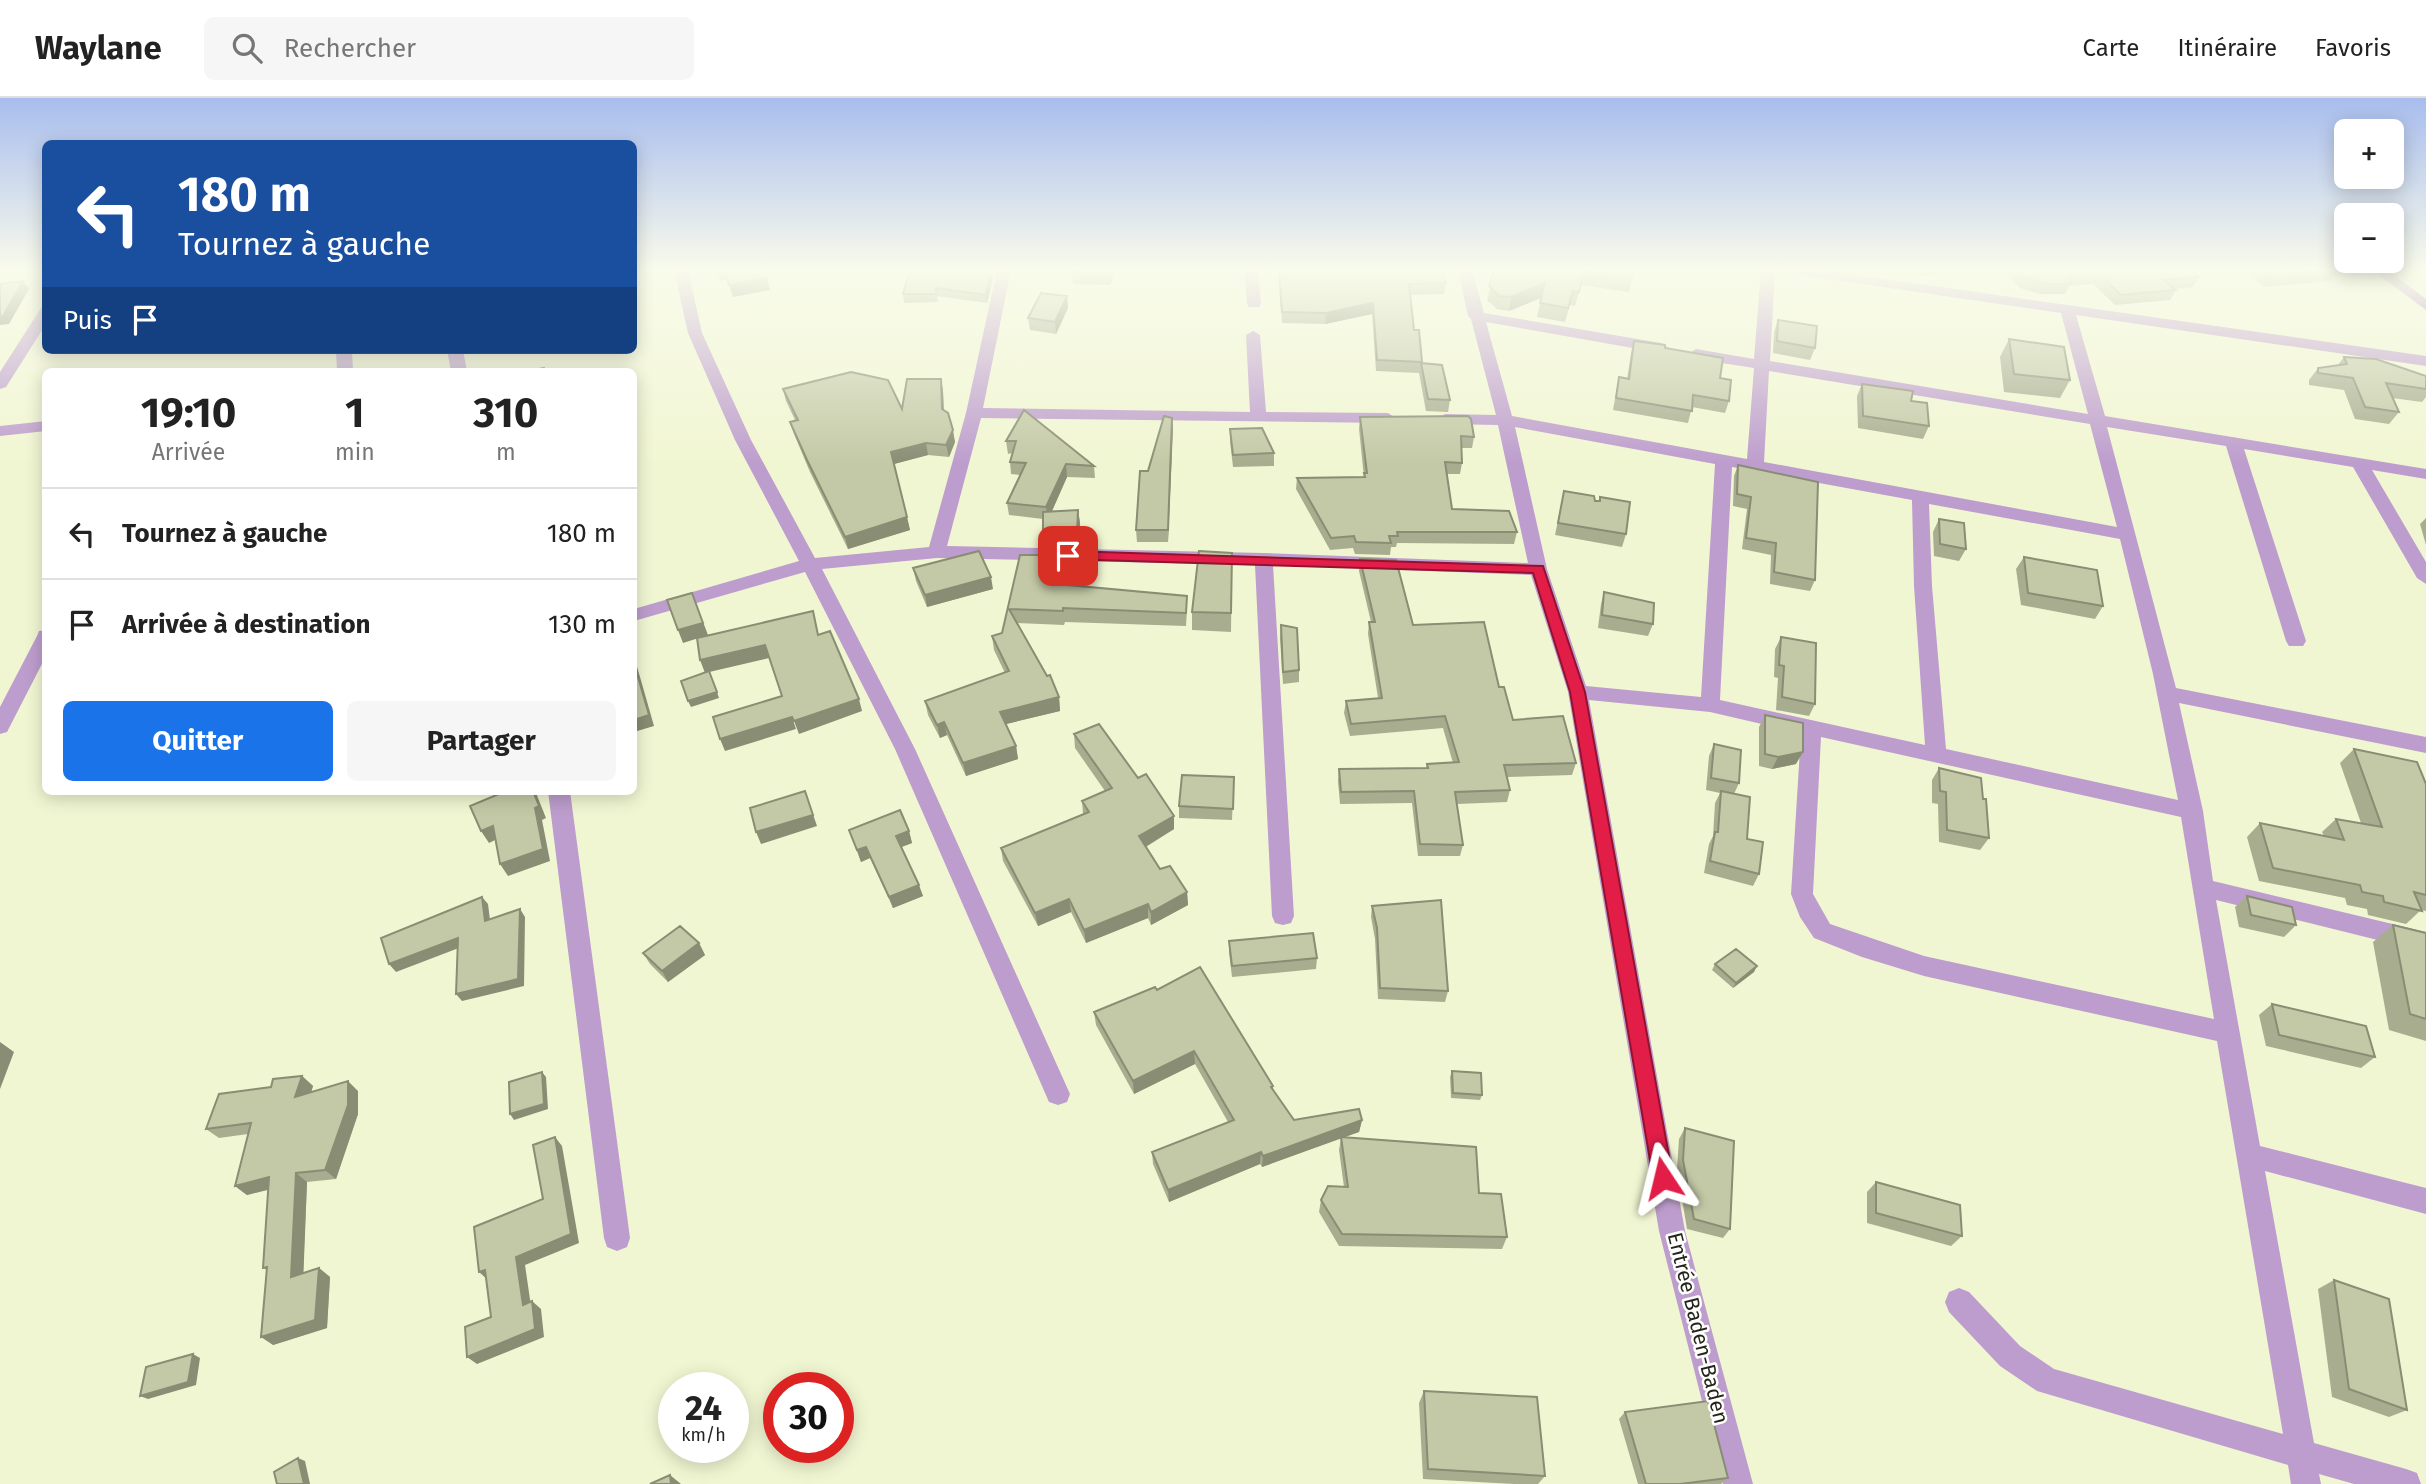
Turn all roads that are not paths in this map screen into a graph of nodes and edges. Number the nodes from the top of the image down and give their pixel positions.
1 (31, 335) edge
2 (696, 335) edge
3 (990, 335) edge
4 (1253, 335) dead end
5 (1480, 335) edge
6 (1584, 335) edge
7 (1764, 335) edge
8 (2076, 335) edge
9 (2244, 335) edge
10 (2426, 361) edge
11 (1762, 365) junction
12 (0, 384) edge
13 (974, 413) junction
14 (1258, 417) junction
15 (1505, 420) junction
16 (2097, 420) junction
17 (42, 427) edge
18 (0, 432) edge
19 (2234, 444) junction
20 (1724, 461) junction
21 (2360, 464) junction
22 (1755, 467) junction
23 (2426, 474) edge
24 (1920, 496) junction
25 (2129, 535) junction
26 (937, 552) junction
27 (1264, 559) junction
28 (810, 564) junction
29 (1538, 569) junction
30 (2426, 578) edge
31 (637, 614) edge
32 (2296, 641) dead end
33 (42, 644) edge
34 (1578, 692) junction
35 (2169, 694) junction
36 (1710, 705) junction
37 (1812, 726) junction
38 (0, 727) edge
39 (2426, 745) edge
40 (1936, 755) junction
41 (560, 795) edge
42 (2192, 811) junction
43 (2203, 888) junction
44 (1283, 916) dead end
45 (2426, 942) edge
46 (2228, 1033) junction
47 (1058, 1094) dead end
48 (2249, 1155) junction
49 (2426, 1201) edge
50 (617, 1238) dead end
51 (1959, 1302) dead end
52 (2300, 1454) junction
53 (1738, 1484) edge
54 (2306, 1484) edge
55 (2406, 1484) edge

1 - 12 street
2 - 28 street
3 - 13 street
4 - 14 street
5 - 15 street, Entrée Baden-Baden
6 - 11 street
7 - 11 street
8 - 16 street
9 - 10 street
11 - 16 street
11 - 22 street
13 - 14 street
13 - 26 street
14 - 15 street
15 - 20 street
15 - 29 street, Entrée Baden-Baden
16 - 19 street
16 - 25 street
17 - 18 street
19 - 21 street
19 - 32 street
20 - 22 street
20 - 36 street
21 - 23 street
21 - 30 street
22 - 24 street
24 - 25 street
24 - 40 street
25 - 35 street
26 - 27 street
26 - 28 street
27 - 29 street
27 - 44 street
28 - 31 street
28 - 47 street
29 - 34 street, Entrée Baden-Baden
33 - 38 street
34 - 36 street
34 - 53 street, Entrée Baden-Baden
35 - 39 street
35 - 42 street
36 - 37 street
37 - 40 street
37 - 46 street
40 - 42 street
41 - 50 street
42 - 43 street
43 - 45 street
43 - 46 street
46 - 48 street
48 - 49 street
48 - 52 street
51 - 52 street
52 - 54 street
52 - 55 street

